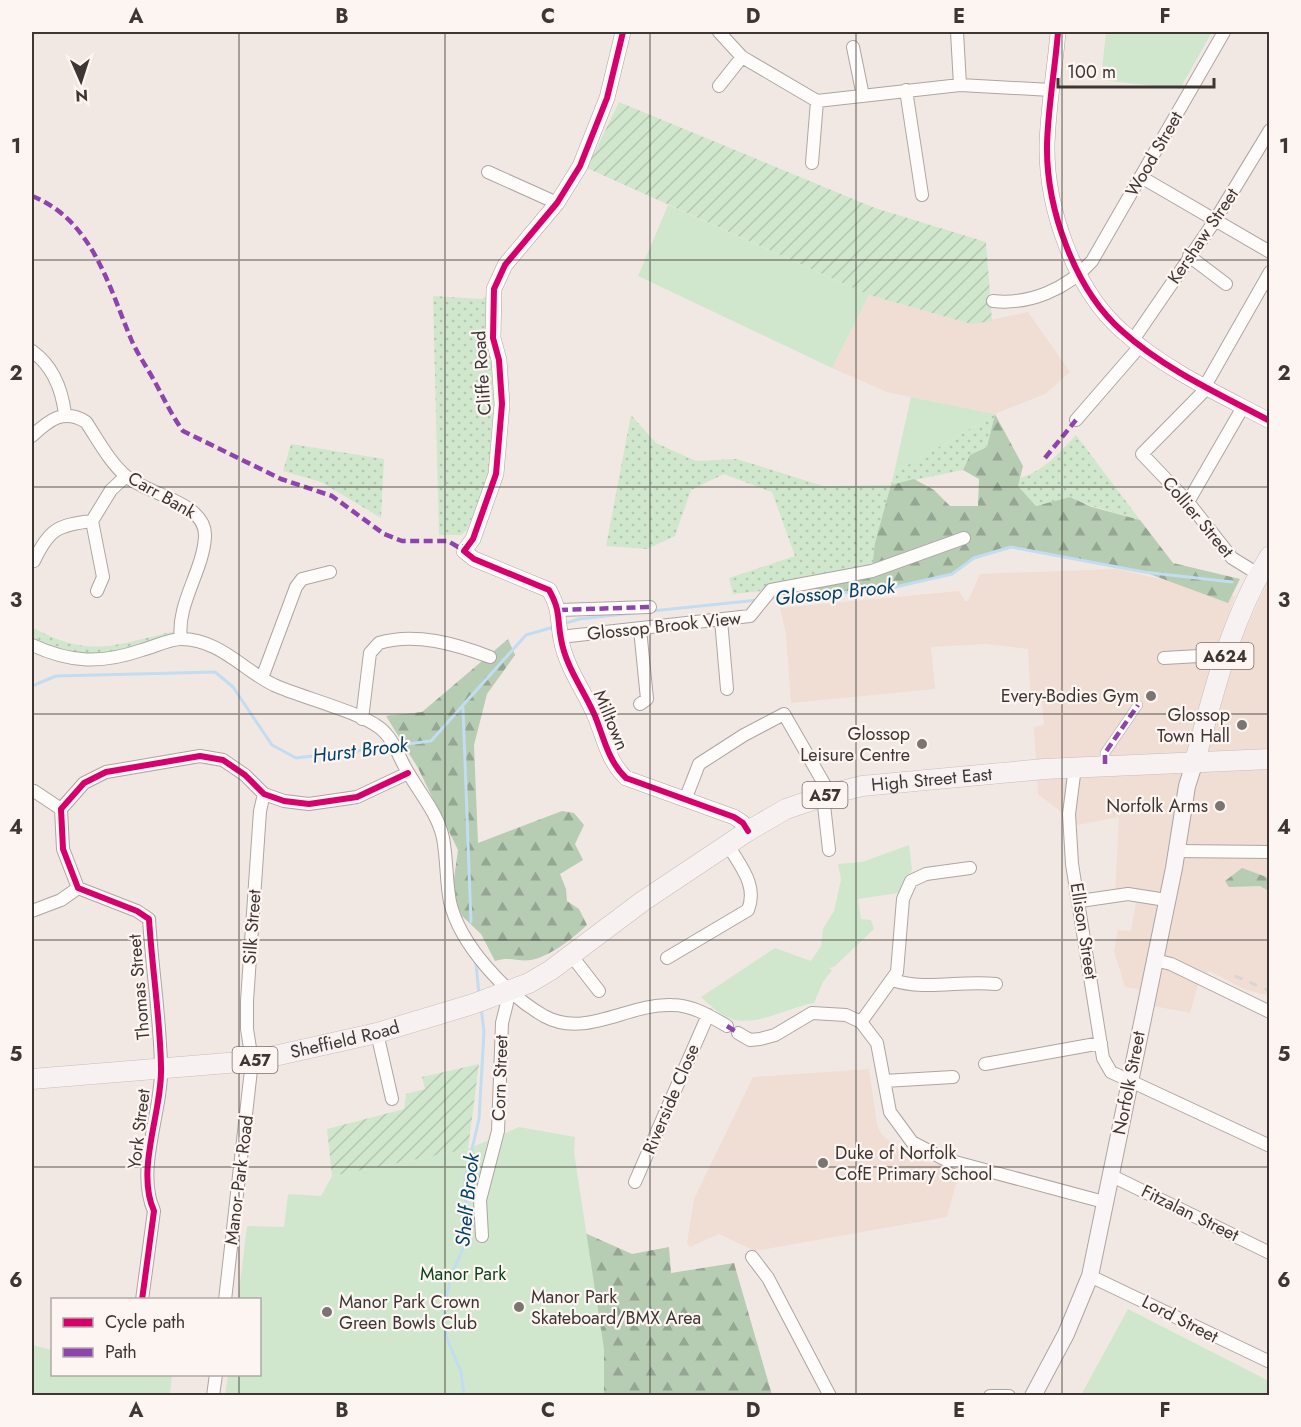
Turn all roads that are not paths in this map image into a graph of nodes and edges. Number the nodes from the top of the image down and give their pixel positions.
1 (623, 32) edge
2 (719, 32) edge
3 (957, 32) edge
4 (1058, 32) edge
5 (1224, 32) edge
6 (853, 47) dead end
7 (742, 57) junction
8 (960, 85) junction
9 (719, 86) dead end
10 (906, 90) junction
11 (1051, 90) junction
12 (863, 96) junction
13 (817, 101) junction
14 (1269, 130) edge
15 (812, 163) dead end
16 (488, 172) dead end
17 (1141, 177) junction
18 (922, 195) dead end
19 (557, 203) junction
20 (1214, 222) junction
21 (1269, 252) edge
22 (1190, 256) junction
23 (1269, 272) edge
24 (1080, 274) junction
25 (1226, 284) dead end
26 (993, 301) dead end
27 (1137, 343) junction
28 (32, 351) edge
29 (1206, 387) junction
30 (1243, 407) junction
31 (65, 414) junction
32 (1076, 420) dead end
33 (1269, 421) edge
34 (32, 436) edge
35 (126, 476) junction
36 (1188, 502) junction
37 (92, 521) junction
38 (964, 538) dead end
39 (1269, 556) edge
40 (34, 561) dead end
41 (330, 572) dead end
42 (1258, 574) junction
43 (97, 591) dead end
44 (650, 607) dead end
45 (721, 620) junction
46 (560, 622) junction
47 (640, 628) junction
48 (181, 639) junction
49 (32, 645) edge
50 (489, 657) dead end
51 (1164, 658) dead end
52 (1222, 662) junction
53 (262, 678) junction
54 (727, 689) dead end
55 (640, 704) dead end
56 (1138, 705) dead end
57 (362, 719) junction
58 (1269, 759) edge
59 (1195, 761) junction
60 (1105, 764) junction
61 (1075, 767) junction
62 (408, 773) junction
63 (34, 791) dead end
64 (264, 794) junction
65 (826, 795) junction
66 (685, 800) junction
67 (61, 808) junction
68 (748, 831) junction
69 (728, 845) junction
70 (829, 850) dead end
71 (1178, 851) junction
72 (1269, 852) edge
73 (970, 868) dead end
74 (78, 888) junction
75 (1166, 900) junction
76 (1080, 901) junction
77 (32, 911) edge
78 (571, 955) junction
79 (667, 958) dead end
80 (1155, 960) junction
81 (892, 980) junction
82 (996, 984) dead end
83 (510, 991) junction
84 (599, 991) dead end
85 (1269, 1012) edge
86 (708, 1015) junction
87 (861, 1022) junction
88 (377, 1033) junction
89 (1101, 1043) junction
90 (252, 1061) junction
91 (985, 1064) dead end
92 (161, 1068) junction
93 (953, 1077) dead end
94 (32, 1079) edge
95 (1130, 1079) junction
96 (884, 1081) junction
97 (392, 1098) dead end
98 (1269, 1146) edge
99 (1110, 1175) junction
100 (635, 1182) dead end
101 (1104, 1202) junction
102 (482, 1236) dead end
103 (1269, 1253) edge
104 (752, 1257) dead end
105 (1090, 1276) junction
106 (142, 1298) edge
107 (225, 1298) edge
108 (1269, 1362) edge
109 (216, 1376) edge
110 (213, 1395) edge
111 (830, 1395) edge
112 (990, 1395) edge
113 (1009, 1395) edge
114 (1033, 1395) edge

1 - 19 street, Cliffe Road
2 - 7 street
3 - 8 street
4 - 11 street
5 - 17 street, Wood Street
6 - 12 street
7 - 9 street
7 - 13 street
8 - 10 street
8 - 11 street
10 - 12 street
10 - 18 street
11 - 24 street
12 - 13 street
13 - 15 street
14 - 20 street, Kershaw Street
16 - 19 street
17 - 20 street
17 - 24 street, Wood Street
19 - 46 street, Cliffe Road
20 - 21 street
20 - 22 street, Kershaw Street
22 - 25 street
22 - 27 street, Kershaw Street
23 - 29 street
24 - 26 street
24 - 27 street
27 - 29 street
27 - 32 street, Kershaw Street
28 - 31 street
29 - 30 street
29 - 36 street, Collier Street
30 - 33 street
30 - 36 street
31 - 34 street
31 - 35 street, Carr Bank
35 - 37 street
35 - 48 street, Carr Bank
36 - 42 street, Collier Street
37 - 40 street
37 - 43 street
38 - 45 street, Glossop Brook View
39 - 42 main road, A624
41 - 53 street
42 - 52 main road, A624
44 - 46 street
45 - 47 street, Glossop Brook View
45 - 54 street
46 - 47 street, Glossop Brook View
46 - 66 street, Milltown
47 - 55 street
48 - 49 street
48 - 53 street
50 - 57 street
51 - 52 street
52 - 59 main road, A624
53 - 57 street
56 - 60 street
57 - 62 street
58 - 59 main road, A57
59 - 60 main road, High Street East / A57
59 - 71 main road, Norfolk Street
60 - 61 main road, High Street East / A57
61 - 65 main road, High Street East / A57
61 - 76 street, Ellison Street
62 - 64 street
62 - 83 street
63 - 67 street
64 - 67 street
64 - 90 street, Silk Street
65 - 66 street
65 - 68 main road, High Street East / A57
65 - 70 street
66 - 68 street, Milltown
67 - 74 street
68 - 69 main road, High Street East / A57
69 - 78 main road, High Street East / A57
69 - 79 street
71 - 72 street
71 - 75 main road, Norfolk Street
73 - 81 street
74 - 77 street
74 - 92 street, Thomas Street
75 - 76 street
75 - 80 main road, Norfolk Street
76 - 89 street, Ellison Street
78 - 83 main road, High Street East / A57
78 - 84 street
80 - 85 street
80 - 95 main road, Norfolk Street
81 - 82 street
81 - 87 street
83 - 86 street
83 - 88 main road, Sheffield Road / A57
83 - 102 street, Corn Street
86 - 87 street
86 - 100 street, Riverside Close
87 - 96 street
88 - 90 main road, Sheffield Road / A57
88 - 97 street
89 - 91 street
89 - 95 street, Ellison Street
90 - 92 main road, Sheffield Road / A57
90 - 107 street, Manor Park Road
92 - 94 main road, Sheffield Road / A57
92 - 106 street, York Street
93 - 96 street
95 - 98 street
95 - 99 main road, Norfolk Street
96 - 101 street
99 - 101 main road, Norfolk Street
99 - 103 street, Fitzalan Street
101 - 105 main road, Norfolk Street
104 - 111 street
105 - 108 street, Lord Street
105 - 114 main road, Norfolk Street
109 - 110 street
112 - 113 street

